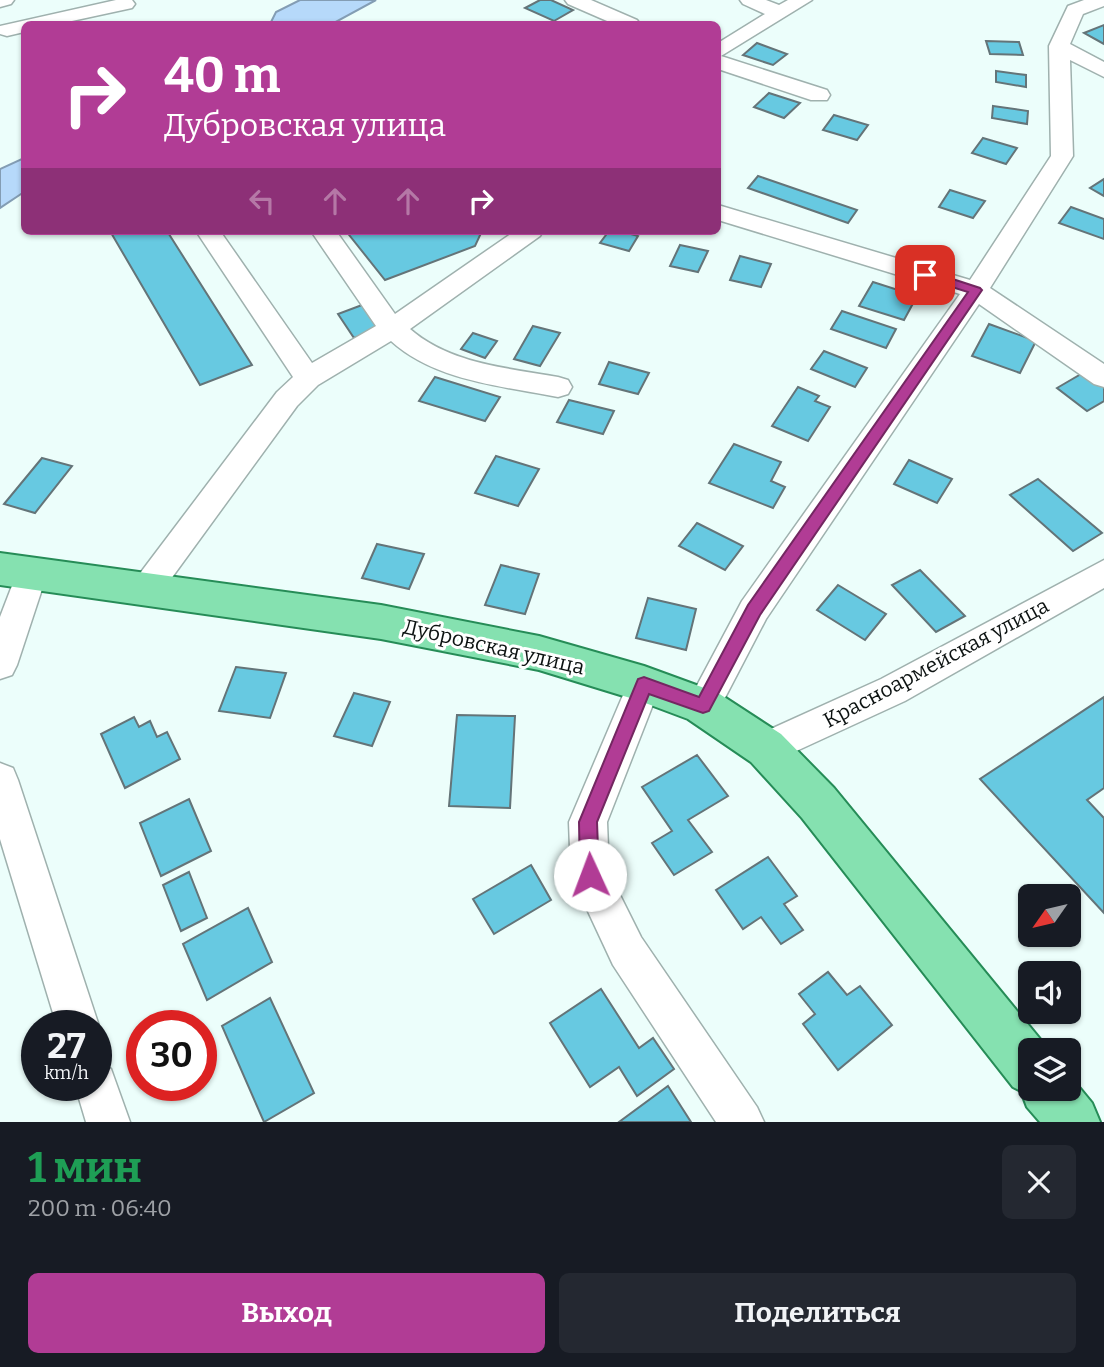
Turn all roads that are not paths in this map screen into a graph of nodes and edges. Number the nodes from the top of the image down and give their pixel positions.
1 (575, 0) edge
2 (750, 0) edge
3 (802, 0) edge
4 (1103, 0) edge
5 (124, 2) edge
6 (1066, 5) edge
7 (780, 13) junction
8 (45, 21) edge
9 (113, 21) edge
10 (623, 21) edge
11 (1059, 46) junction
12 (721, 49) edge
13 (721, 63) edge
14 (1104, 71) edge
15 (820, 95) dead end
16 (721, 213) edge
17 (211, 235) edge
18 (326, 235) edge
19 (525, 235) edge
20 (976, 290) junction
21 (393, 328) junction
22 (1104, 377) edge
23 (308, 378) junction
24 (558, 387) dead end
25 (15, 572) edge
26 (1104, 573) edge
27 (146, 589) junction
28 (0, 664) edge
29 (644, 684) junction
30 (703, 706) junction
31 (766, 748) junction
32 (0, 780) edge
33 (73, 1010) edge
34 (1018, 1053) edge
35 (101, 1101) edge
36 (1056, 1101) edge
37 (108, 1122) edge
38 (742, 1122) edge
39 (1073, 1122) edge

1 - 10 street
2 - 7 street
3 - 7 street
4 - 6 street
5 - 8 street
5 - 9 street
6 - 11 street
7 - 12 street
11 - 14 street
11 - 20 street
13 - 15 street
16 - 20 street
17 - 23 street
18 - 21 street
19 - 21 street
20 - 22 street
20 - 30 street
21 - 23 street
21 - 24 street
23 - 27 street
25 - 27 main road, Дубровская улица
25 - 28 street
26 - 31 street, Красноармейская улица
27 - 29 main road, Дубровская улица
29 - 30 main road, Дубровская улица
29 - 38 street
30 - 31 main road, Дубровская улица
31 - 34 main road, Дубровская улица
32 - 33 street
35 - 37 street
36 - 39 main road

